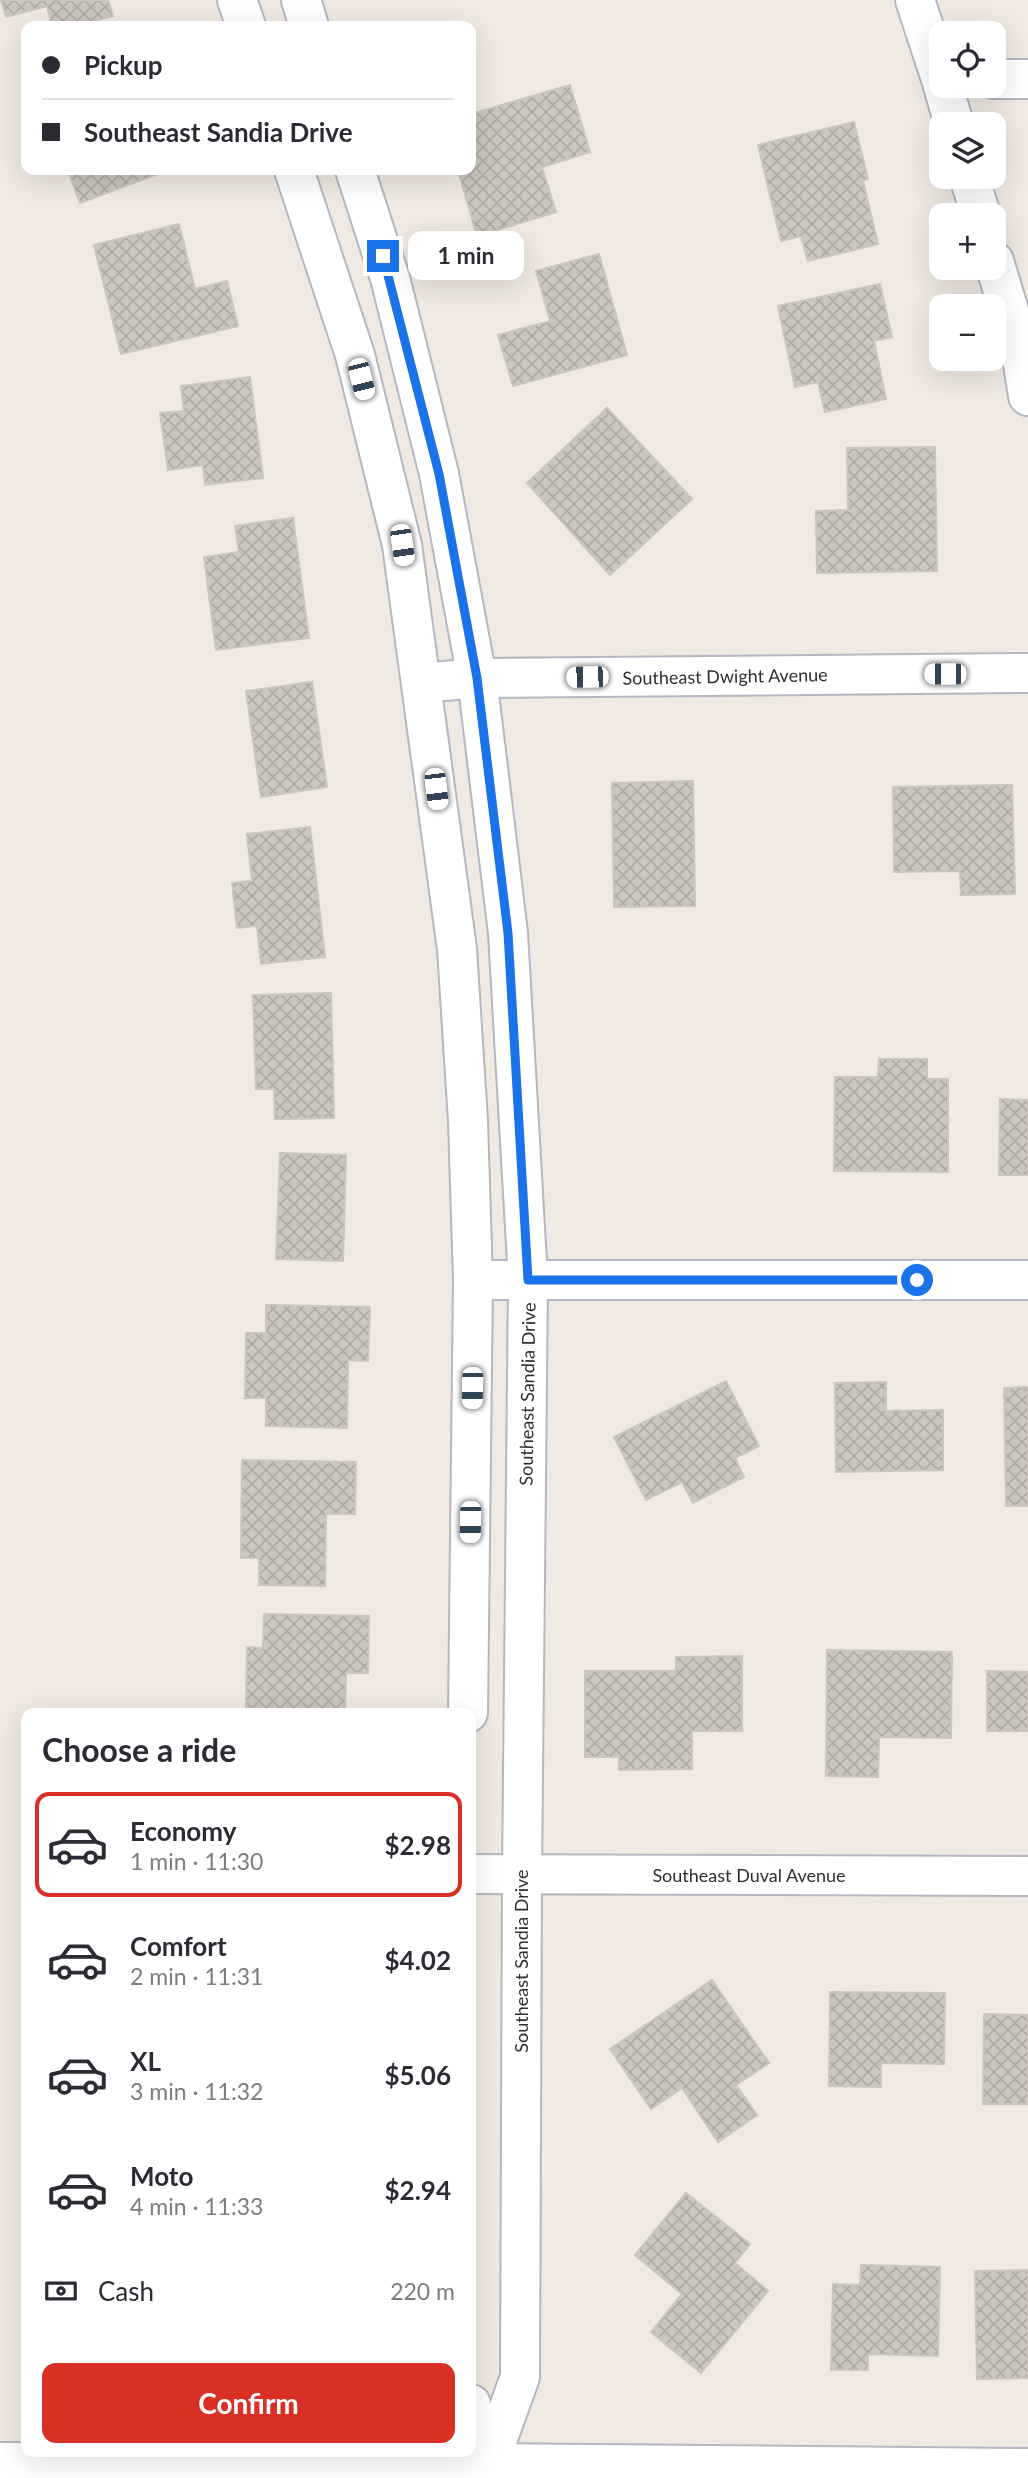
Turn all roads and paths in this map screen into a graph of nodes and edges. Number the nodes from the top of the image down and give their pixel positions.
1 (237, 0) edge
2 (301, 0) edge
3 (915, 0) edge
4 (244, 21) edge
5 (307, 21) edge
6 (929, 42) edge
7 (1006, 79) edge
8 (1028, 79) edge
9 (296, 175) edge
10 (357, 175) edge
11 (1000, 280) edge
12 (1028, 396) edge
13 (1028, 673) edge
14 (477, 678) junction
15 (422, 683) junction
16 (473, 1280) junction
17 (528, 1280) junction
18 (1028, 1280) edge
19 (468, 1708) edge
20 (476, 1874) edge
21 (522, 1874) junction
22 (1028, 1877) edge
23 (476, 2421) edge
24 (0, 2462) edge
25 (1028, 2468) edge
26 (490, 2470) edge

1 - 4 street
2 - 5 street
3 - 6 street
7 - 8 street
9 - 15 street
10 - 14 street, Southeast Sandia Drive
11 - 12 street
13 - 14 street, Southeast Dwight Avenue
14 - 15 street, Southeast Dwight Avenue
14 - 17 street, Southeast Sandia Drive
15 - 16 street
16 - 17 street
16 - 19 street
17 - 18 street
17 - 21 street, Southeast Sandia Drive
20 - 21 street, Southeast Duval Avenue
21 - 22 street, Southeast Duval Avenue
21 - 26 street, Southeast Sandia Drive
23 - 26 street
24 - 26 street
25 - 26 street

